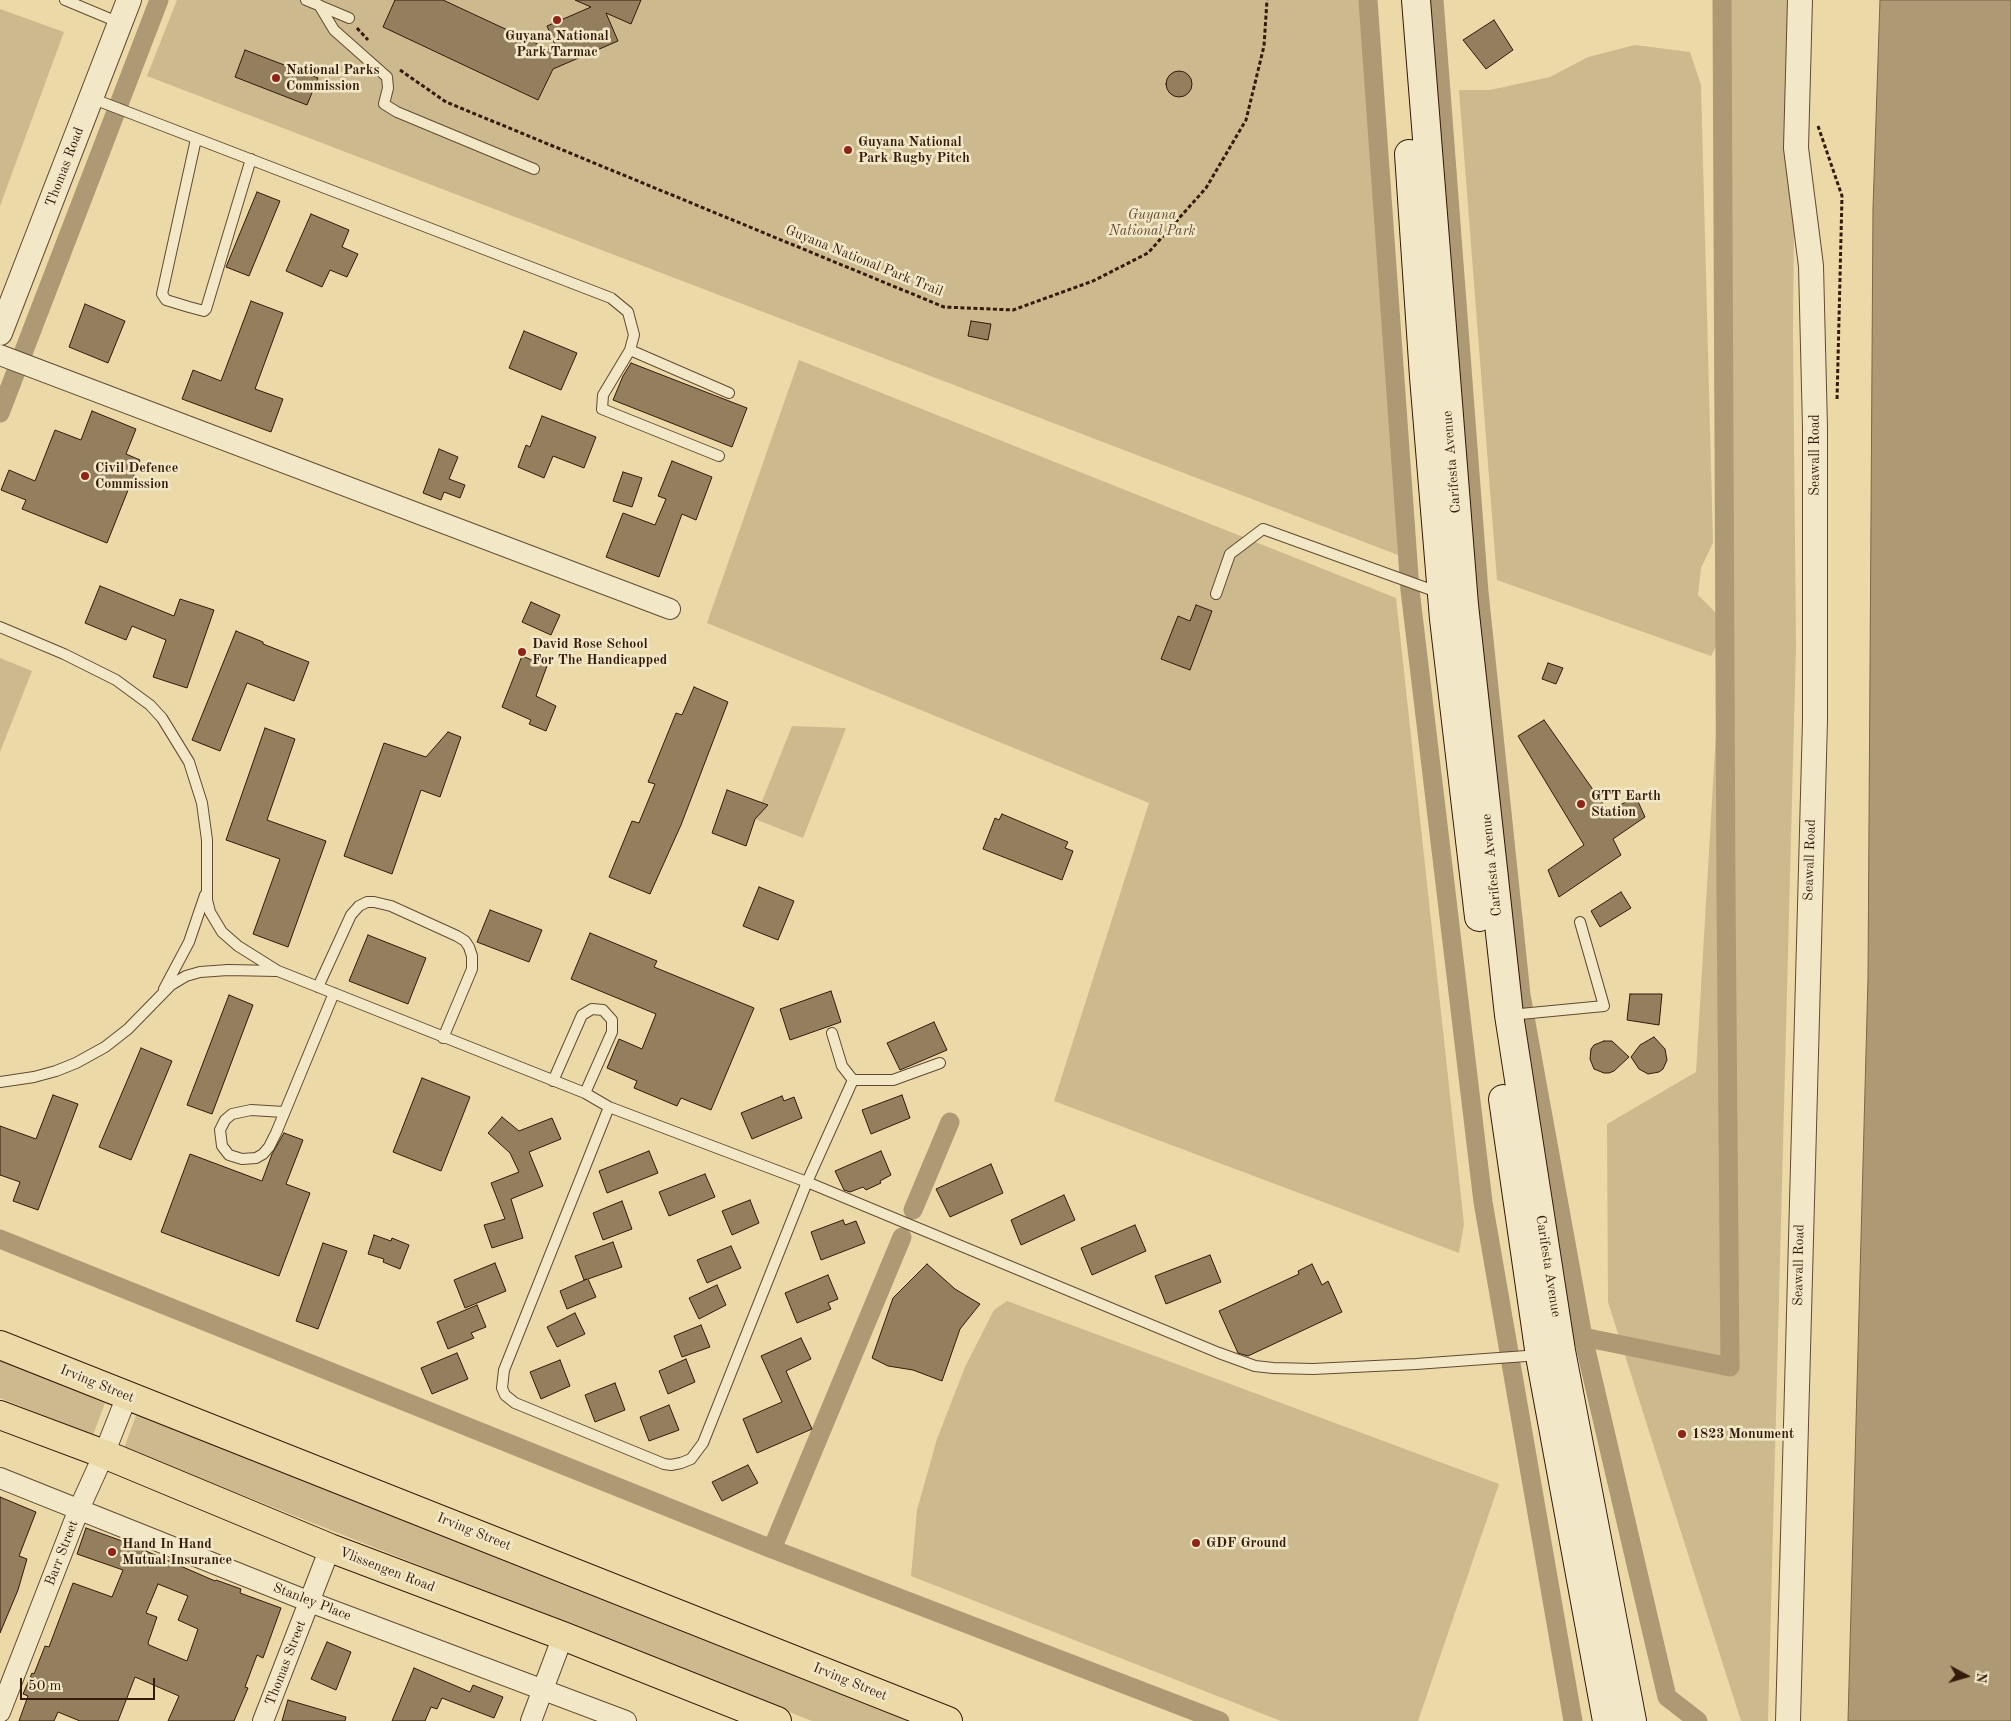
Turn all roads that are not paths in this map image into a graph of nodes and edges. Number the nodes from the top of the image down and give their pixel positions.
1 (65, 0) edge
2 (129, 0) edge
3 (306, 0) edge
4 (1398, 0) edge
5 (1416, 0) edge
6 (1800, 0) edge
7 (319, 5) junction
8 (348, 18) road end
9 (120, 23) junction
10 (99, 101) junction
11 (196, 139) junction
12 (251, 159) junction
13 (534, 169) dead end
14 (2, 324) edge
15 (630, 350) junction
16 (4, 356) edge
17 (729, 393) dead end
18 (719, 456) dead end
19 (1216, 594) dead end
20 (1444, 595) junction
21 (670, 609) dead end
22 (0, 627) edge
23 (206, 879) junction
24 (1580, 922) dead end
25 (278, 971) junction
26 (318, 987) junction
27 (334, 994) junction
28 (156, 999) junction
29 (1509, 1016) junction
30 (832, 1033) dead end
31 (443, 1038) junction
32 (940, 1064) dead end
33 (853, 1080) junction
34 (553, 1081) junction
35 (0, 1082) edge
36 (584, 1093) junction
37 (609, 1107) junction
38 (284, 1112) junction
39 (807, 1182) junction
40 (0, 1345) edge
41 (1539, 1355) junction
42 (127, 1396) junction
43 (0, 1415) edge
44 (104, 1454) junction
45 (0, 1478) edge
46 (80, 1509) junction
47 (330, 1548) junction
48 (310, 1602) junction
49 (563, 1636) junction
50 (543, 1689) junction
51 (0, 1712) edge
52 (263, 1721) edge
53 (531, 1721) edge
54 (626, 1721) edge
55 (777, 1721) edge
56 (948, 1721) edge
57 (1607, 1721) edge
58 (1632, 1721) edge
59 (1788, 1721) edge

1 - 9 lane
2 - 9 street, Thomas Road
3 - 7 lane
4 - 20 main road, Carifesta Avenue
5 - 20 main road, Carifesta Avenue
6 - 59 street, Seawall Road
7 - 8 lane
7 - 13 lane
9 - 10 street, Thomas Road
10 - 11 lane
10 - 14 street, Thomas Road
11 - 12 lane
11 - 12 lane
12 - 15 lane
15 - 17 lane
15 - 18 lane
16 - 21 street
19 - 20 lane
20 - 29 main road, Carifesta Avenue
20 - 41 main road, Carifesta Avenue
22 - 23 lane
23 - 25 lane
23 - 28 lane
24 - 29 lane
25 - 26 lane
25 - 28 lane
26 - 27 lane
26 - 31 lane
27 - 31 lane
27 - 38 lane
28 - 35 lane
29 - 41 main road, Carifesta Avenue
30 - 33 lane
31 - 34 lane
32 - 33 lane
33 - 39 lane
34 - 36 lane
34 - 36 lane
36 - 37 lane
37 - 39 lane
37 - 39 lane
38 - 38 lane
39 - 41 lane
40 - 42 main road, Irving Street
41 - 57 main road, Carifesta Avenue
41 - 58 main road, Carifesta Avenue
42 - 44 street, Barr Street
42 - 56 main road, Irving Street
43 - 44 main road, Vlissengen Road
44 - 46 street, Barr Street
44 - 47 main road, Vlissengen Road
45 - 46 street, Stanley Place
46 - 48 street, Stanley Place
46 - 51 street, Barr Street
47 - 48 street, Thomas Street
47 - 49 main road, Vlissengen Road
48 - 50 street, Stanley Place
48 - 52 street, Thomas Street
49 - 50 street
49 - 55 main road, Vlissengen Road
50 - 53 street
50 - 54 street, Stanley Place

